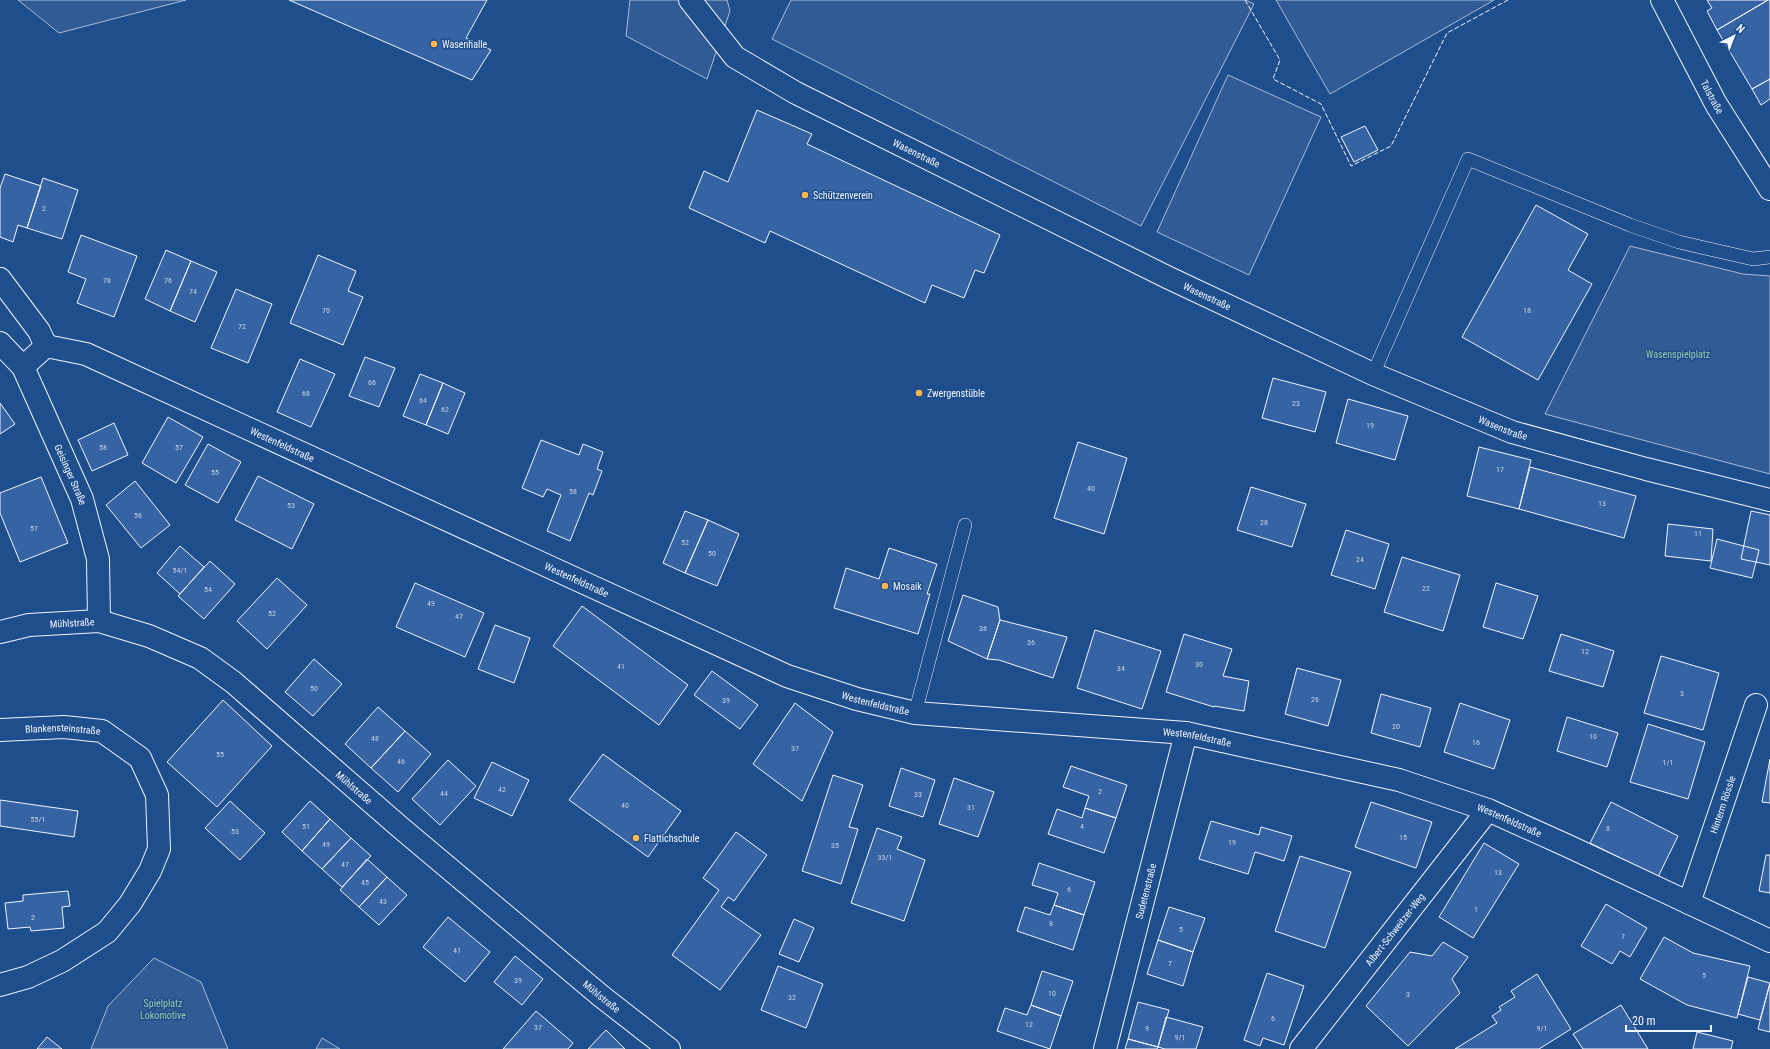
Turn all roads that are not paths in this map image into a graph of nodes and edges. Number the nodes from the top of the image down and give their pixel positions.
1 (690, 0) edge
2 (1662, 0) edge
3 (1770, 189) edge
4 (1770, 256) edge
5 (0, 279) edge
6 (0, 343) edge
7 (46, 346) junction
8 (23, 367) junction
9 (1373, 374) junction
10 (1770, 500) edge
11 (965, 525) dead end
12 (99, 620) junction
13 (0, 632) edge
14 (1756, 705) dead end
15 (915, 713) junction
16 (0, 730) edge
17 (1186, 733) junction
18 (1488, 810) junction
19 (1689, 903) junction
20 (1770, 941) edge
21 (0, 985) edge
22 (668, 1049) edge
23 (1105, 1049) edge
24 (1301, 1049) edge

1 - 9 street, Wasenstraße
2 - 3 street, Talstraße
4 - 9 lane
5 - 7 street
6 - 8 street, Geisinger Straße
7 - 8 street
7 - 15 street, Westenfeldstraße
8 - 12 street, Geisinger Straße
9 - 10 street, Wasenstraße
11 - 15 lane
12 - 13 street, Mühlstraße
12 - 22 street, Mühlstraße
14 - 19 street, Hinterm Rössle
15 - 17 street, Westenfeldstraße
16 - 21 street, Blankensteinstraße
17 - 18 street, Westenfeldstraße
17 - 23 street, Sudetenstraße
18 - 19 street, Westenfeldstraße
18 - 24 street, Albert-Schweitzer-Weg
19 - 20 street, Westenfeldstraße

